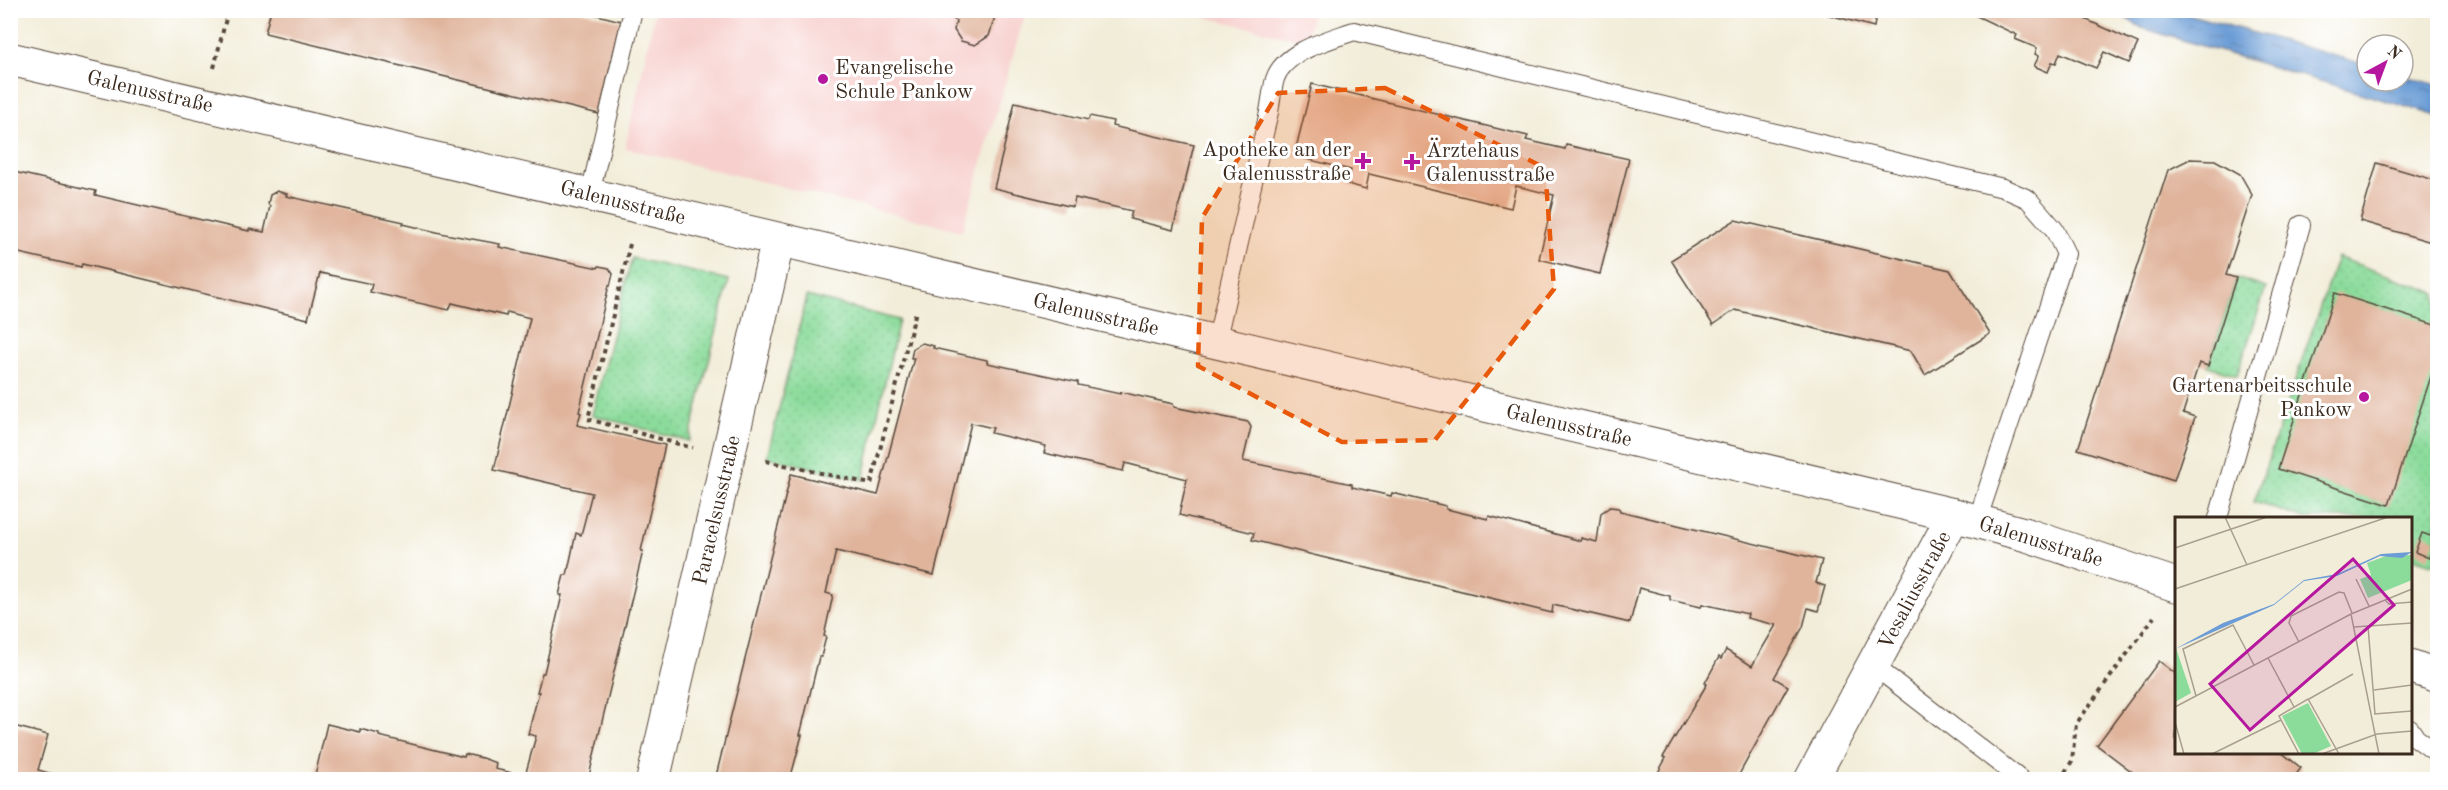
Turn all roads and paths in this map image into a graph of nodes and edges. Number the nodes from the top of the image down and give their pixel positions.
1 (228, 10) edge
2 (633, 10) edge
3 (10, 59) edge
4 (214, 68) dead end
5 (590, 194) junction
6 (2301, 225) dead end
7 (778, 240) junction
8 (630, 243) dead end
9 (917, 310) dead end
10 (1216, 343) junction
11 (697, 449) dead end
12 (762, 460) dead end
13 (2219, 517) edge
14 (1966, 518) junction
15 (2175, 585) edge
16 (2155, 616) dead end
17 (1874, 666) junction
18 (2412, 667) edge
19 (2438, 676) edge
20 (2412, 732) edge
21 (2438, 754) edge
22 (653, 780) edge
23 (1811, 780) edge
24 (2021, 780) edge
25 (2060, 780) edge

1 - 4 path
2 - 5 lane
3 - 5 street, Galenusstraße
5 - 7 street, Galenusstraße
6 - 13 lane
7 - 10 street, Galenusstraße
7 - 22 street, Paracelsusstraße
8 - 11 path
9 - 12 path
10 - 14 street, Galenusstraße
10 - 14 lane
14 - 15 street, Galenusstraße
14 - 17 street, Vesaliusstraße
16 - 25 path
17 - 23 street, Vesaliusstraße
17 - 24 lane, Vesaliusstraße
18 - 19 street
20 - 21 lane

